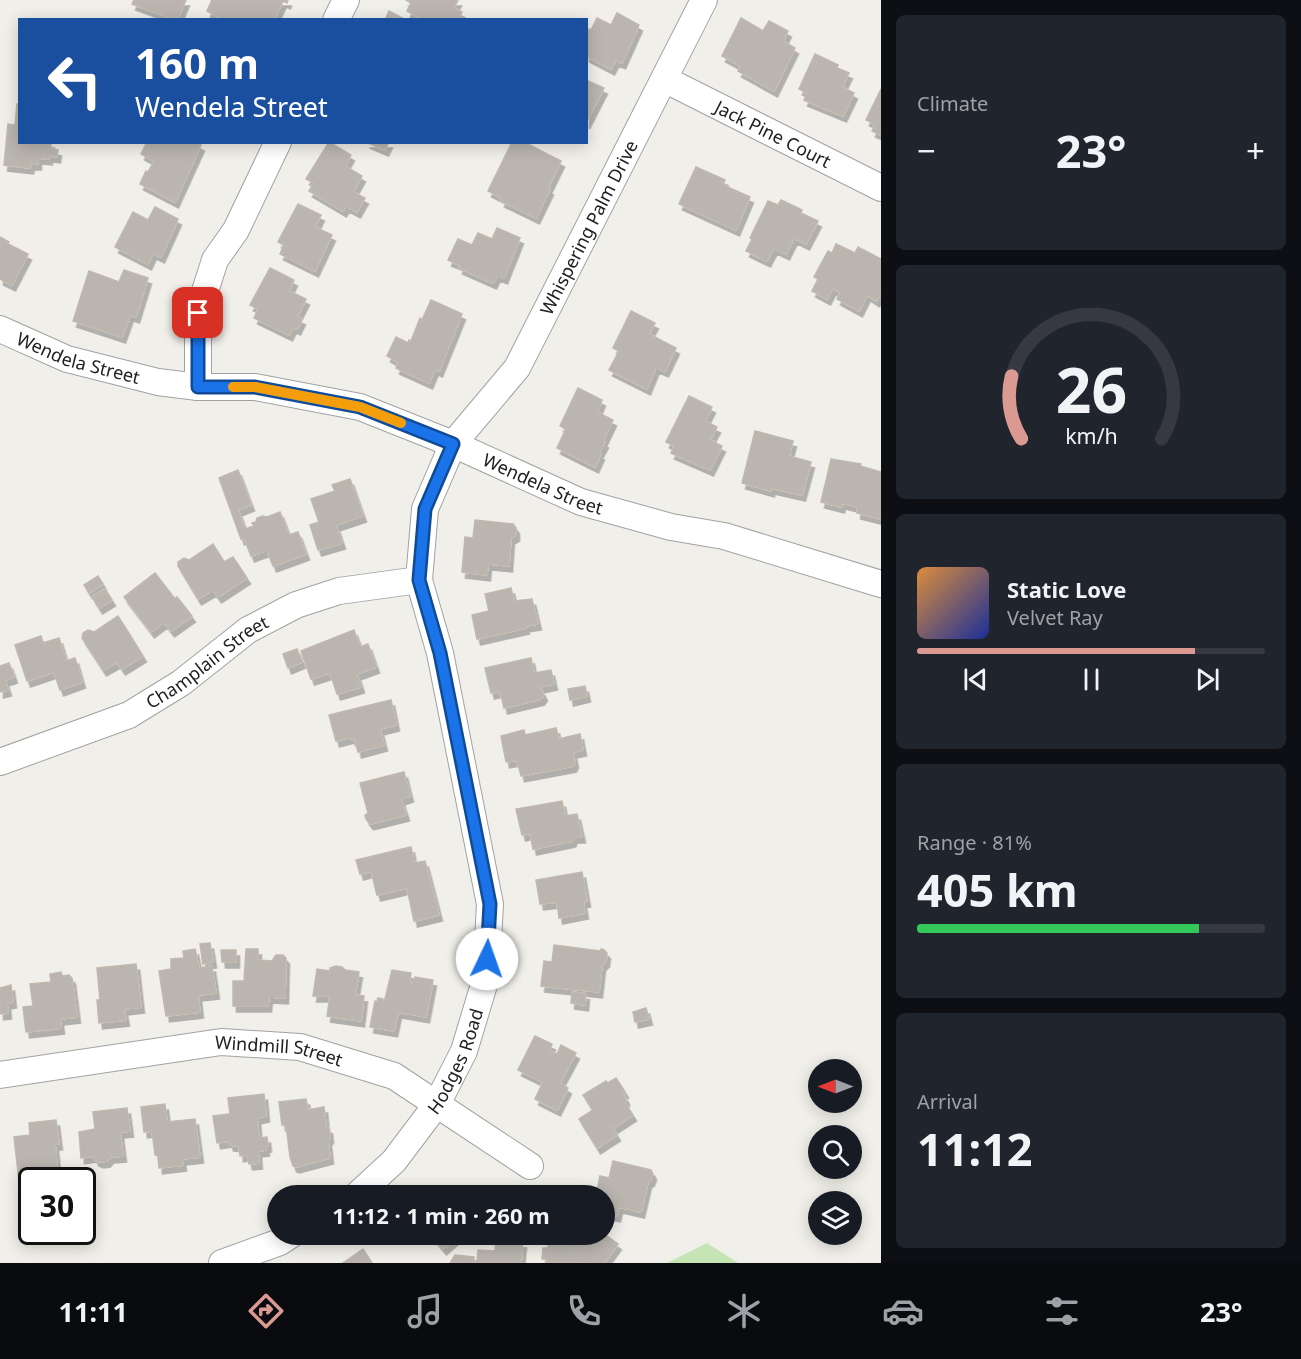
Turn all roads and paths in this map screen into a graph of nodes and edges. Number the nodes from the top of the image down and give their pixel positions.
1 (346, 0) edge
2 (704, 0) edge
3 (337, 18) edge
4 (664, 79) junction
5 (277, 144) edge
6 (881, 188) edge
7 (0, 329) edge
8 (198, 387) junction
9 (453, 444) junction
10 (419, 580) junction
11 (881, 584) edge
12 (0, 762) edge
13 (0, 1075) edge
14 (437, 1104) junction
15 (530, 1166) dead end
16 (368, 1185) edge
17 (272, 1245) edge
18 (222, 1263) edge

1 - 3 street
2 - 4 street, Whispering Palm Drive
4 - 6 street, Jack Pine Court
4 - 9 street, Whispering Palm Drive
5 - 8 street
7 - 8 street, Wendela Street
8 - 9 street, Wendela Street
9 - 10 street, Hodges Road
9 - 11 street, Wendela Street
10 - 12 street, Champlain Street
10 - 14 street, Hodges Road
13 - 14 street, Windmill Street
14 - 15 street, Windmill Street
14 - 16 street, Hodges Road
17 - 18 street

